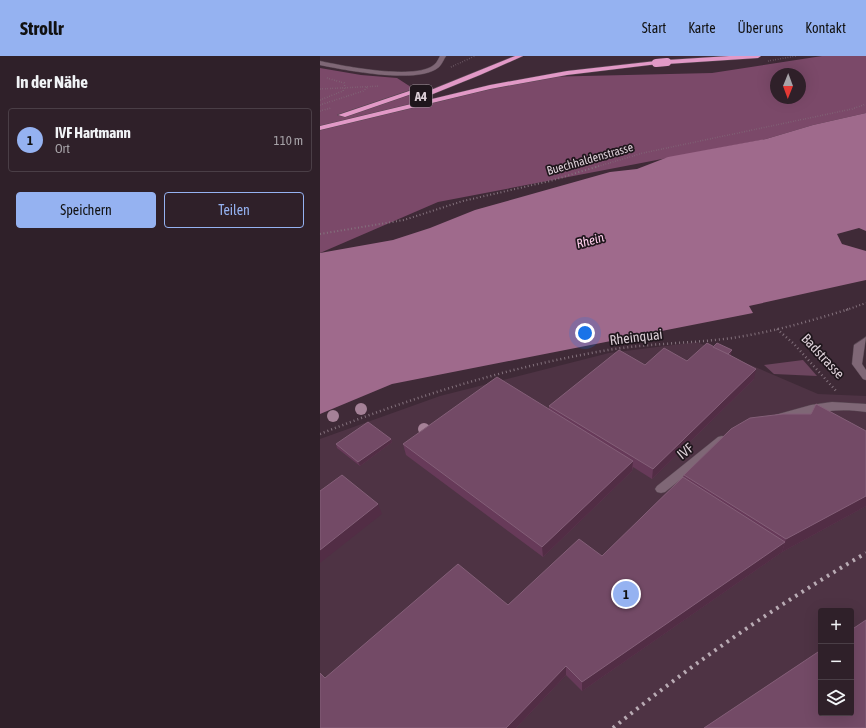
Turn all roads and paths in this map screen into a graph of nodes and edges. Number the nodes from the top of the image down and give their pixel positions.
1 (443, 56) edge
2 (475, 56) edge
3 (504, 56) edge
4 (520, 56) edge
5 (758, 56) edge
6 (320, 63) edge
7 (446, 69) dead end
8 (326, 78) dead end
9 (369, 86) junction
10 (383, 86) dead end
11 (345, 87) junction
12 (320, 89) edge
13 (320, 100) edge
14 (866, 104) edge
15 (320, 105) edge
16 (320, 121) edge
17 (320, 128) edge
18 (320, 234) edge
19 (866, 303) edge
20 (777, 329) junction
21 (866, 340) edge
22 (866, 377) edge
23 (846, 404) junction
24 (866, 408) edge
25 (766, 422) edge
26 (320, 434) edge
27 (730, 435) edge
28 (661, 489) dead end

1 - 6 street
2 - 7 path
3 - 16 highway, A4
4 - 17 highway, A4
5 - 17 highway, bridge
8 - 11 path
9 - 10 path
9 - 11 path
9 - 15 path
11 - 12 path
11 - 13 path
14 - 18 path, Buechhaldenstrasse
19 - 20 path, Rheinquai
20 - 23 path, Badstrasse
20 - 26 path, Rheinquai
21 - 22 street, Badstrasse
23 - 24 street
23 - 25 street
27 - 28 street, IVF

